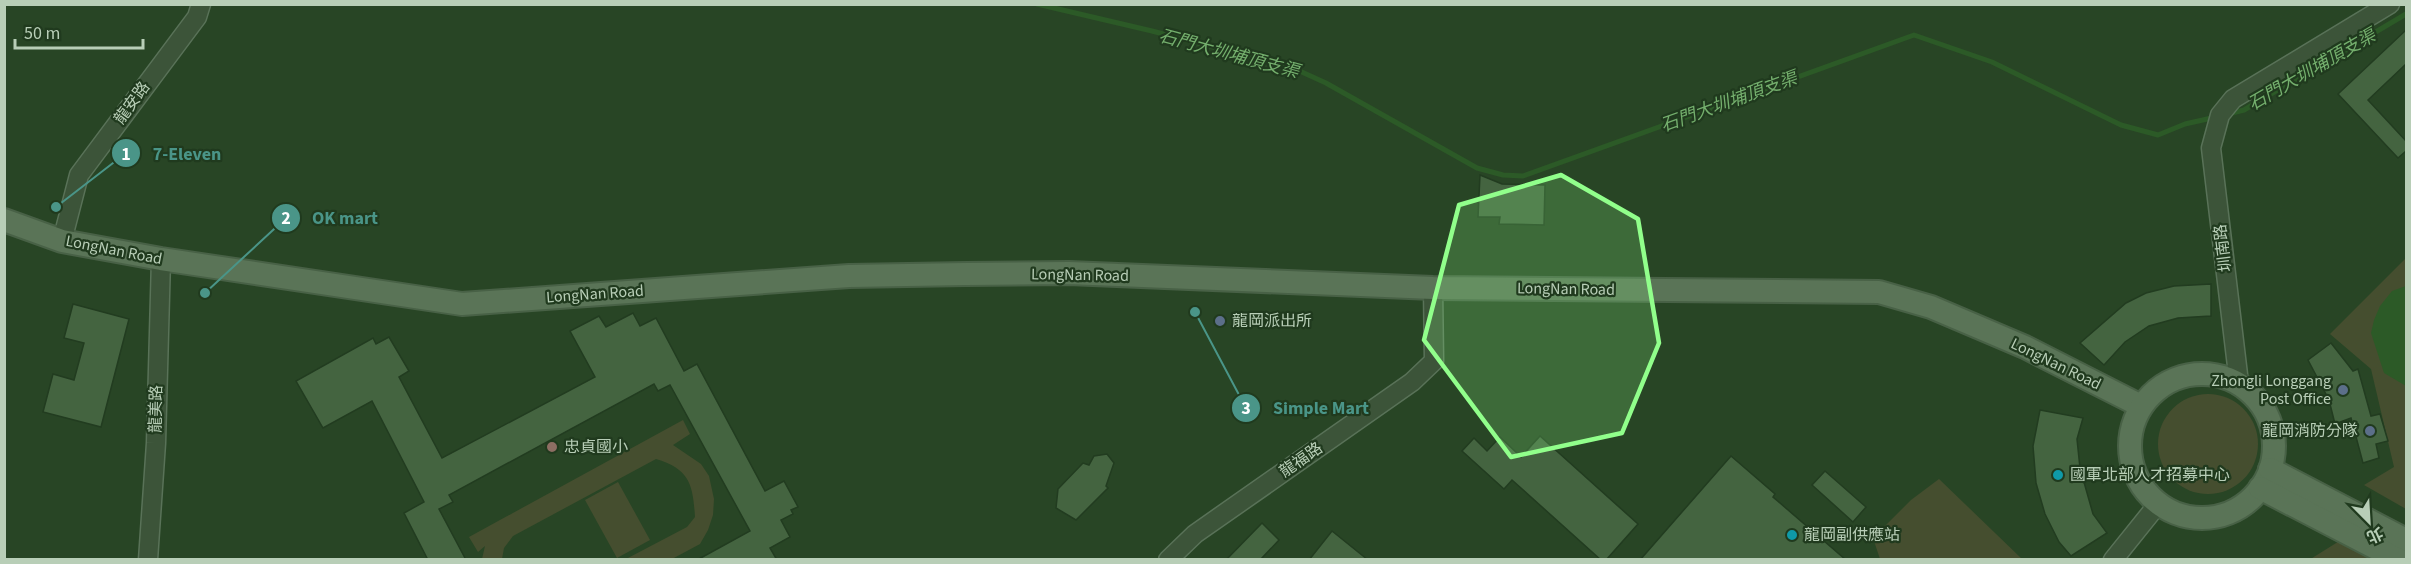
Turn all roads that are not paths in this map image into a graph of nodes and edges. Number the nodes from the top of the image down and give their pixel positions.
1 (201, 4) edge
2 (2390, 4) edge
3 (4, 220) edge
4 (62, 241) junction
5 (160, 259) junction
6 (1433, 288) junction
7 (2239, 382) junction
8 (2141, 406) junction
9 (2265, 478) junction
10 (2158, 504) junction
11 (2406, 540) edge
12 (148, 560) edge
13 (1168, 560) edge
14 (2113, 560) edge
15 (2399, 560) edge

1 - 4 street, 龍安路
2 - 7 street, 圳南路
3 - 4 main road, LongNan Road
4 - 5 main road, LongNan Road
5 - 6 main road, LongNan Road
5 - 12 street, 龍美路
6 - 8 main road, LongNan Road
6 - 13 street, 龍福路
7 - 8 main road
7 - 9 main road
8 - 10 main road
9 - 10 main road
9 - 11 main road
9 - 15 main road
10 - 14 street

